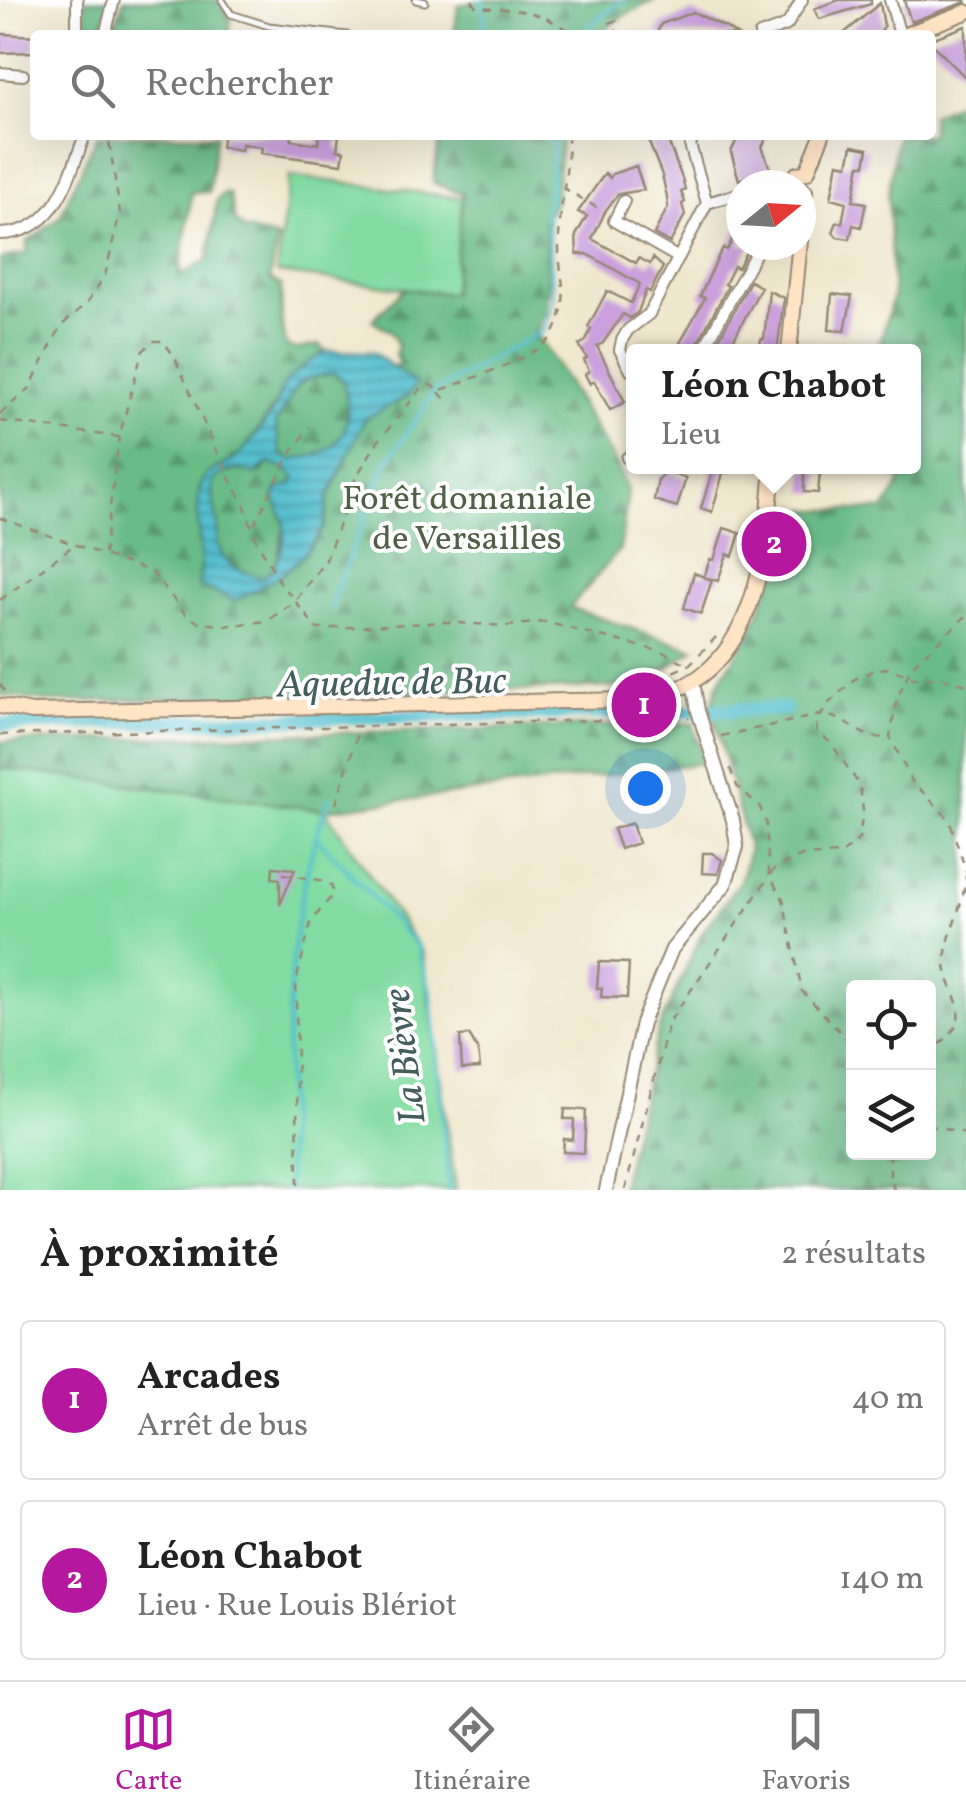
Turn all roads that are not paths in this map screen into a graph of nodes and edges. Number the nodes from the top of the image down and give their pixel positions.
1 (77, 0) edge
2 (114, 0) edge
3 (222, 0) edge
4 (416, 0) edge
5 (802, 0) edge
6 (890, 0) edge
7 (425, 2) edge
8 (966, 12) edge
9 (77, 30) edge
10 (107, 30) edge
11 (305, 30) edge
12 (773, 30) edge
13 (901, 30) edge
14 (917, 30) edge
15 (0, 73) edge
16 (23, 75) dead end
17 (83, 140) edge
18 (692, 140) edge
19 (820, 140) edge
20 (806, 170) edge
21 (726, 198) edge
22 (624, 201) dead end
23 (708, 203) junction
24 (0, 234) edge
25 (677, 257) junction
26 (752, 260) edge
27 (795, 260) edge
28 (706, 344) edge
29 (790, 344) edge
30 (626, 363) edge
31 (773, 474) edge
32 (693, 682) junction
33 (8, 708) edge
34 (606, 1190) edge

1 - 9 street
2 - 10 street
3 - 11 lane
4 - 7 lane
5 - 12 street
6 - 13 street
8 - 14 main road
15 - 16 street
17 - 24 street
18 - 23 street
19 - 20 main road
21 - 23 street
22 - 25 street
23 - 25 street
25 - 30 street
26 - 28 street
27 - 29 main road
31 - 32 main road
32 - 33 main road
32 - 34 street

